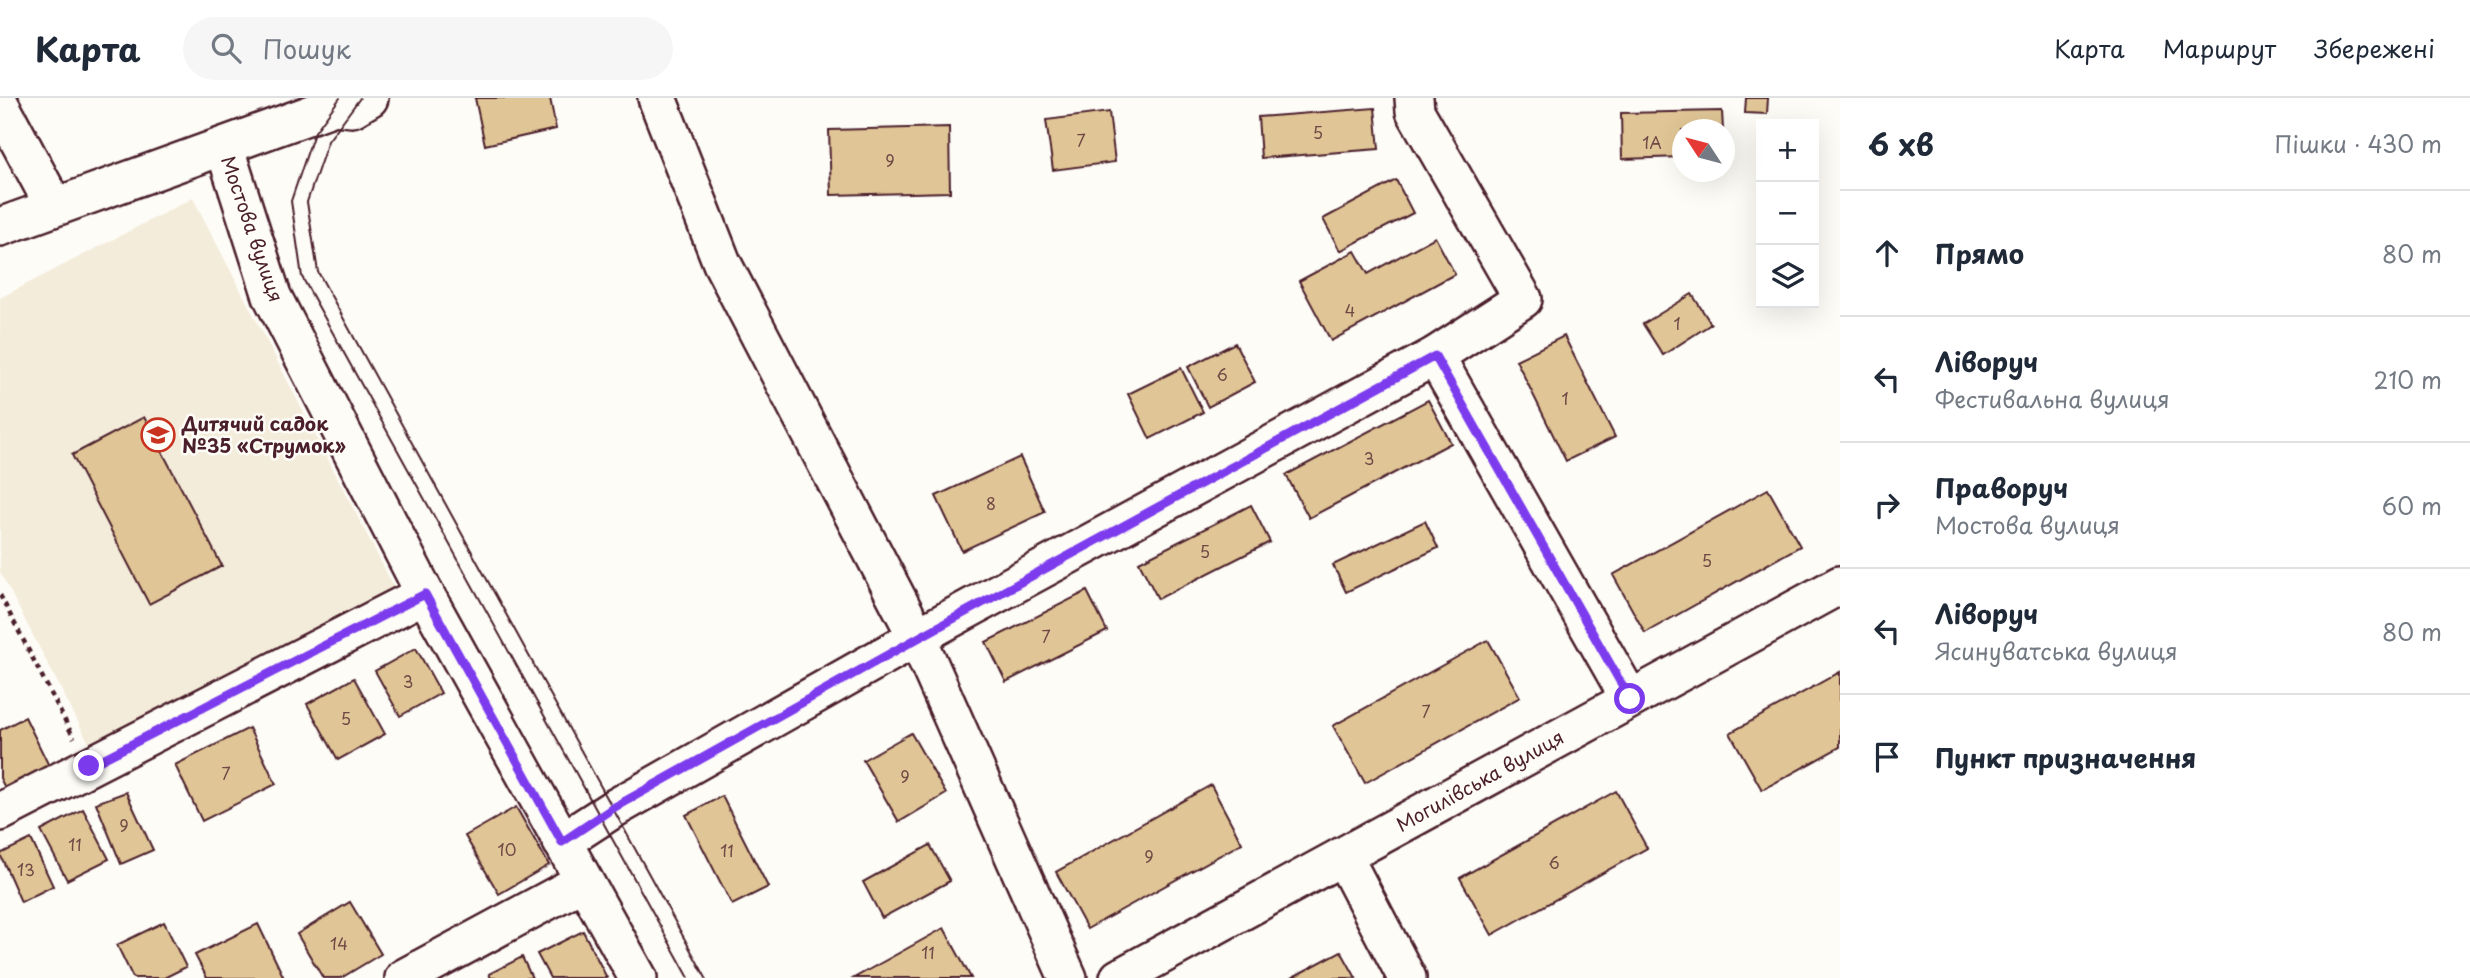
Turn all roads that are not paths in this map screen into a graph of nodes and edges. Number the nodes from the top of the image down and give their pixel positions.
1 (369, 98) edge
2 (656, 98) edge
3 (1414, 98) edge
4 (0, 105) edge
5 (315, 107) edge
6 (224, 146) junction
7 (54, 206) junction
8 (0, 227) edge
9 (1435, 356) junction
10 (1840, 585) edge
11 (425, 594) junction
12 (918, 638) junction
13 (1630, 699) junction
14 (0, 812) edge
15 (562, 842) junction
16 (1343, 856) junction
17 (584, 881) junction
18 (404, 978) edge
19 (638, 978) edge
20 (1068, 978) edge
21 (1119, 978) edge
22 (1408, 978) edge

1 - 5 street
2 - 12 street
3 - 9 street
4 - 7 street
5 - 6 street
6 - 7 street
6 - 11 street, Мостова вулиця
7 - 8 street
9 - 12 street
9 - 13 street
10 - 13 street, Могилівська вулиця
11 - 14 street
11 - 15 street, Мостова вулиця
12 - 15 street
12 - 20 street
13 - 16 street, Могилівська вулиця
15 - 17 street, Мостова вулиця
16 - 21 street, Могилівська вулиця
16 - 22 street
17 - 18 street
17 - 19 street, Мостова вулиця

